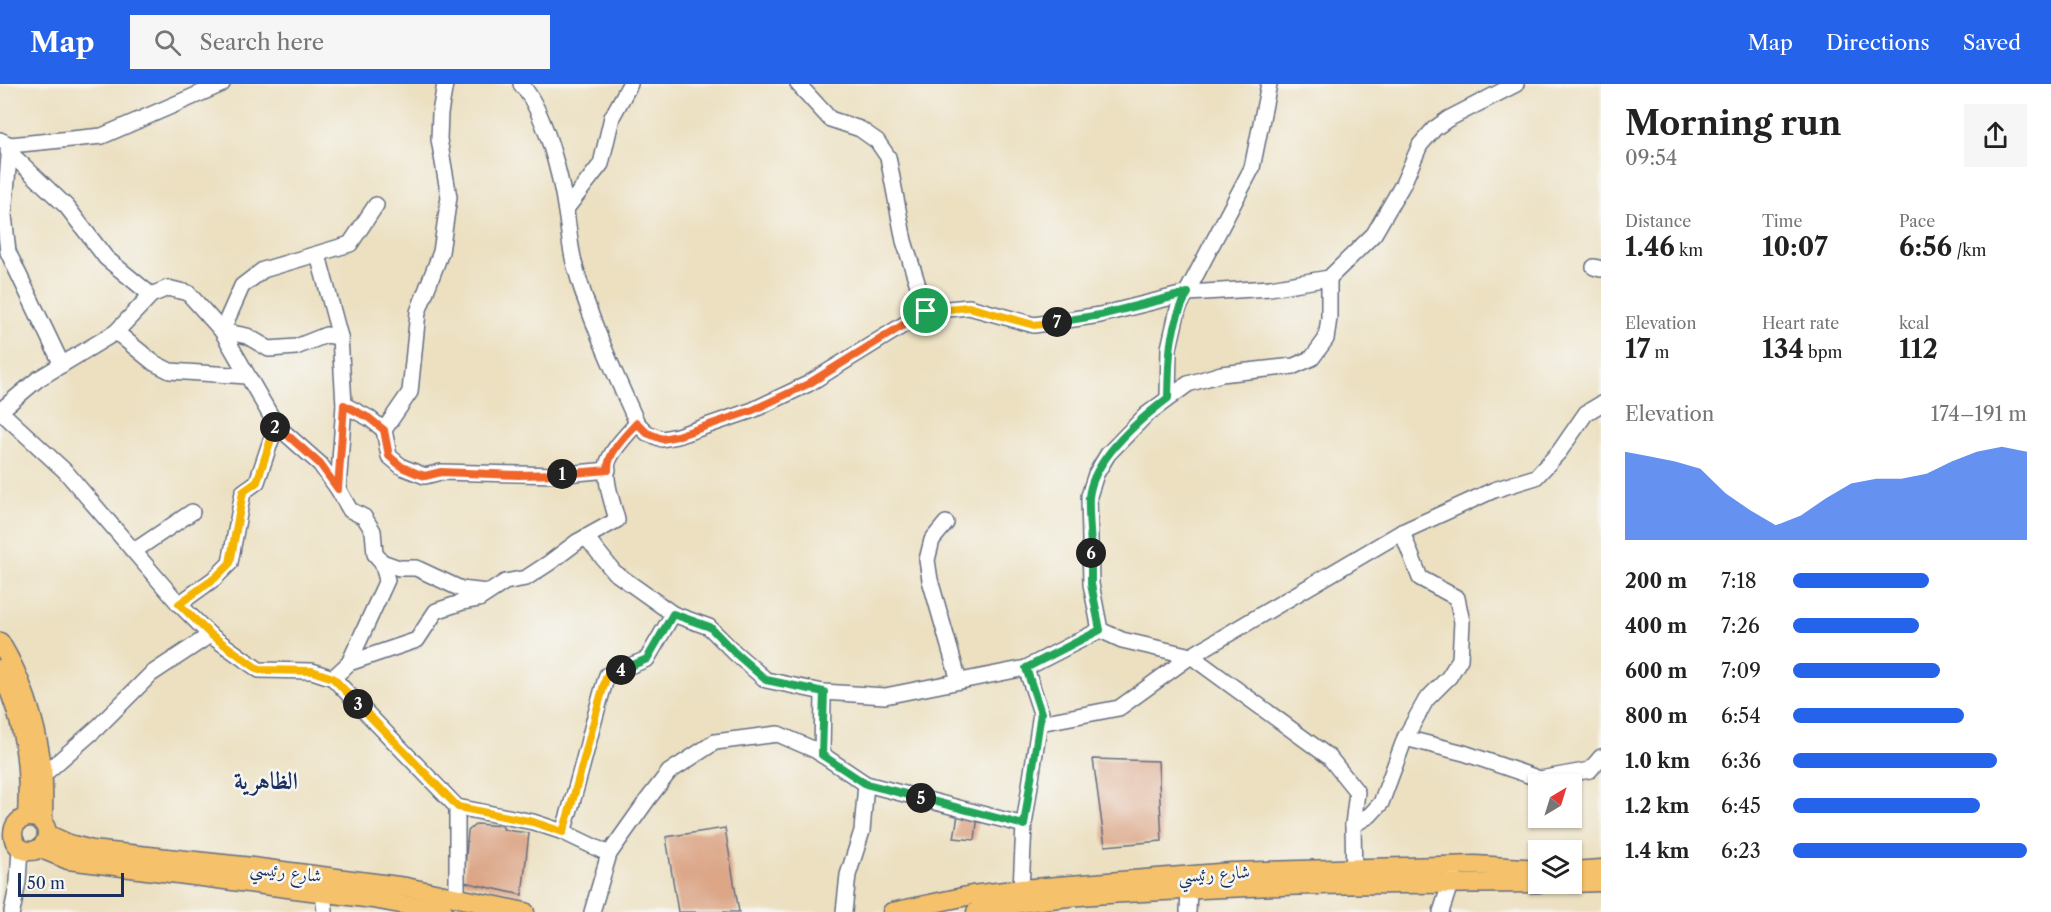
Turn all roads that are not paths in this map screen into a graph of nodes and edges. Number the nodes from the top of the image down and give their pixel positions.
1 (222, 84) edge
2 (445, 84) edge
3 (521, 84) edge
4 (630, 84) edge
5 (798, 84) edge
6 (1269, 84) edge
7 (1516, 84) edge
8 (6, 146) edge
9 (376, 204) dead end
10 (566, 209) junction
11 (2, 215) edge
12 (318, 255) junction
13 (1329, 278) junction
14 (1188, 293) junction
15 (151, 295) junction
16 (926, 311) junction
17 (222, 331) junction
18 (116, 332) junction
19 (340, 337) junction
20 (62, 365) junction
21 (247, 376) junction
22 (1168, 398) junction
23 (1601, 404) edge
24 (344, 405) junction
25 (0, 411) edge
26 (637, 423) junction
27 (276, 425) junction
28 (384, 430) junction
29 (608, 470) junction
30 (338, 489) junction
31 (192, 512) dead end
32 (946, 522) dead end
33 (1402, 532) junction
34 (586, 537) junction
35 (134, 551) junction
36 (382, 562) junction
37 (489, 592) junction
38 (179, 604) junction
39 (673, 614) junction
40 (1100, 630) junction
41 (210, 634) junction
42 (0, 642) edge
43 (1191, 656) junction
44 (349, 663) junction
45 (1026, 668) junction
46 (0, 669) edge
47 (333, 678) junction
48 (959, 681) junction
49 (824, 692) junction
50 (1040, 723) junction
51 (1405, 738) junction
52 (822, 755) junction
53 (1601, 757) edge
54 (42, 776) junction
55 (866, 784) junction
56 (458, 807) junction
57 (1024, 825) junction
58 (1353, 825) junction
59 (39, 830) junction
60 (563, 832) junction
61 (11, 836) edge
62 (609, 854) junction
63 (1454, 866) junction
64 (1528, 868) edge
65 (1601, 869) edge
66 (1582, 870) edge
67 (1354, 877) junction
68 (335, 878) junction
69 (1601, 882) edge
70 (1528, 883) edge
71 (1582, 883) edge
72 (1451, 884) junction
73 (1021, 889) junction
74 (1189, 889) junction
75 (323, 892) junction
76 (457, 897) junction
77 (1040, 907) edge
78 (12, 912) edge
79 (325, 912) edge
80 (444, 912) edge
81 (525, 912) edge
82 (591, 912) edge
83 (844, 912) edge
84 (892, 912) edge
85 (976, 912) edge
86 (1188, 912) edge
87 (1441, 912) edge

1 - 8 street
2 - 28 street
3 - 10 street
4 - 10 street
5 - 16 street
6 - 14 street
7 - 13 street
8 - 11 street
8 - 15 street
9 - 12 street
10 - 26 street
11 - 20 street
12 - 17 street
12 - 19 street
13 - 14 street
13 - 22 street
14 - 16 street
14 - 22 street
15 - 17 street
15 - 18 street
16 - 26 street
17 - 19 street
17 - 21 street
18 - 20 street
18 - 21 street
19 - 24 street
20 - 25 street
21 - 27 street
22 - 40 street
23 - 33 street
24 - 28 street
24 - 30 street
25 - 35 street
26 - 29 street
27 - 30 street
27 - 38 street
28 - 29 street
29 - 34 street
30 - 36 street
31 - 35 street
32 - 48 street
33 - 43 street
33 - 51 street
34 - 37 street
34 - 39 street
35 - 38 street
36 - 37 street
36 - 44 street
37 - 44 street
38 - 41 street
39 - 49 street
39 - 60 street
40 - 43 street
40 - 45 street
41 - 47 street
41 - 54 street
42 - 54 main road
43 - 50 street
43 - 58 street
44 - 47 street
45 - 48 street
45 - 50 street
46 - 59 main road
47 - 56 street
48 - 49 street
49 - 52 street
50 - 57 street
51 - 53 street
51 - 58 street
52 - 55 street
52 - 62 street
54 - 59 main road
55 - 57 street
55 - 83 street
56 - 60 street
56 - 76 street
57 - 73 street
58 - 67 street
59 - 61 main road
59 - 61 main road
59 - 68 main road, شارع رئيسي
59 - 75 main road, شارع رئيسي
60 - 62 street
61 - 78 street
62 - 82 street
63 - 64 main road, شارع رئيسي
63 - 67 main road, شارع رئيسي
63 - 72 street
65 - 66 main road
67 - 72 main road, شارع رئيسي
67 - 73 main road, شارع رئيسي
67 - 74 main road, شارع رئيسي
68 - 75 street
68 - 76 main road, شارع رئيسي
69 - 71 main road
70 - 72 main road, شارع رئيسي
72 - 87 street
73 - 84 main road, شارع رئيسي
74 - 77 main road, شارع رئيسي
74 - 86 street
75 - 79 street
75 - 80 main road, شارع رئيسي
76 - 81 main road, شارع رئيسي
77 - 85 main road, شارع رئيسي

